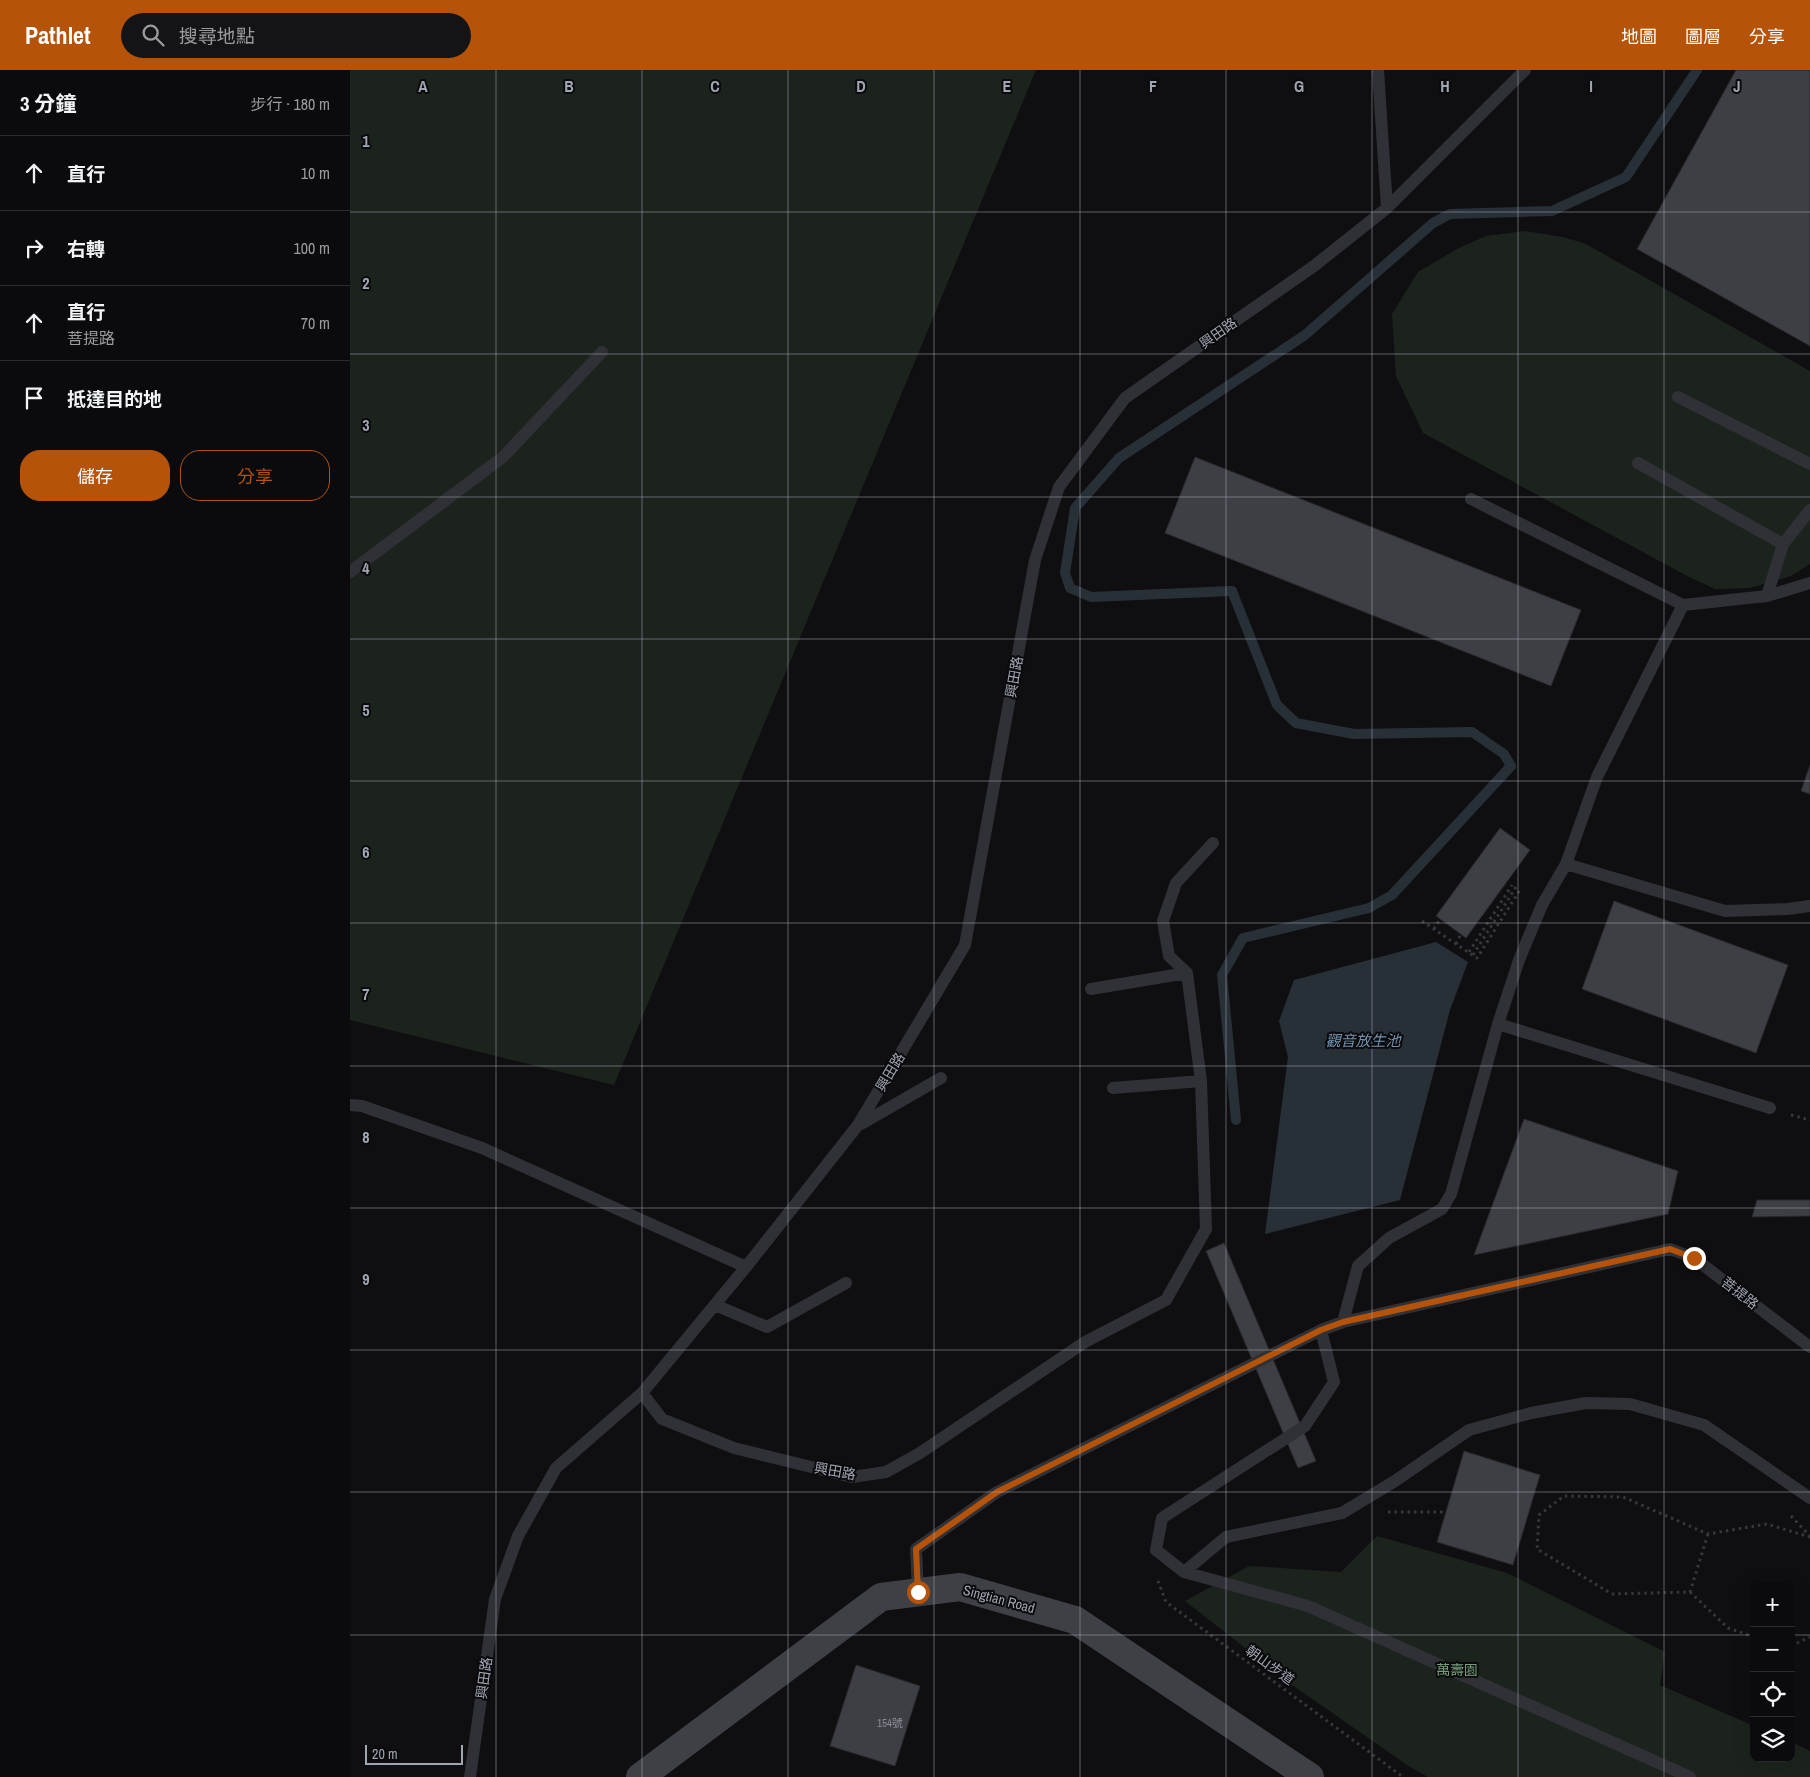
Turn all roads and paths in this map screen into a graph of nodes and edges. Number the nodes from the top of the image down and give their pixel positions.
1 (1378, 70) edge
2 (1525, 70) edge
3 (1386, 208) junction
4 (602, 352) dead end
5 (1678, 397) dead end
6 (1638, 463) dead end
7 (1810, 464) edge
8 (1472, 499) dead end
9 (1810, 510) edge
10 (1783, 544) junction
11 (350, 572) edge
12 (1810, 583) edge
13 (1767, 596) junction
14 (1683, 605) junction
15 (1213, 843) dead end
16 (1566, 864) junction
17 (1512, 885) dead end
18 (1516, 887) dead end
19 (1520, 890) dead end
20 (1810, 906) edge
21 (1440, 919) dead end
22 (1422, 921) dead end
23 (1434, 929) junction
24 (1461, 934) dead end
25 (1456, 944) junction
26 (1468, 952) junction
27 (1473, 955) junction
28 (1187, 973) junction
29 (1091, 989) dead end
30 (1498, 1024) junction
31 (941, 1078) dead end
32 (1201, 1081) junction
33 (1113, 1088) dead end
34 (350, 1105) edge
35 (1770, 1108) dead end
36 (858, 1125) junction
37 (746, 1267) junction
38 (846, 1283) dead end
39 (715, 1305) junction
40 (1343, 1322) junction
41 (1321, 1330) junction
42 (1810, 1347) edge
43 (642, 1393) junction
44 (1810, 1498) edge
45 (1445, 1512) dead end
46 (1342, 1513) junction
47 (1708, 1534) junction
48 (1810, 1537) edge
49 (1156, 1550) junction
50 (1184, 1572) junction
51 (918, 1592) junction
52 (1690, 1592) junction
53 (1750, 1636) edge
54 (1810, 1637) edge
55 (1795, 1644) edge
56 (470, 1777) edge
57 (640, 1777) edge
58 (1310, 1777) edge
59 (1403, 1777) edge
60 (1690, 1777) edge

1 - 3 lane
2 - 3 lane, 興田路
3 - 36 lane, 興田路
4 - 11 lane
5 - 7 lane
6 - 10 lane
8 - 14 lane
9 - 10 lane
10 - 13 lane
12 - 13 lane
13 - 14 lane
14 - 16 lane
15 - 28 lane
16 - 20 lane
16 - 30 lane
17 - 26 path
18 - 27 path
19 - 27 path
21 - 23 path
22 - 23 path
23 - 25 path
24 - 25 path
25 - 26 path
26 - 27 path
28 - 29 lane
28 - 32 lane, 興田路
30 - 35 lane
30 - 40 lane
31 - 36 lane
32 - 33 lane
32 - 43 lane, 興田路
34 - 37 lane
36 - 37 lane, 興田路
37 - 39 lane, 興田路
38 - 39 lane
39 - 43 lane, 興田路
40 - 41 lane, 菩提路
40 - 42 lane, 菩提路
41 - 49 lane
41 - 51 lane, 菩提路
43 - 56 lane, 興田路
44 - 46 lane
45 - 46 path
46 - 50 lane
47 - 48 path
47 - 52 path
47 - 52 path
49 - 50 lane
49 - 59 path, 朝山步道
50 - 60 lane
51 - 57 street, Singtian Road
51 - 58 street, Singtian Road
52 - 53 path
54 - 55 path

